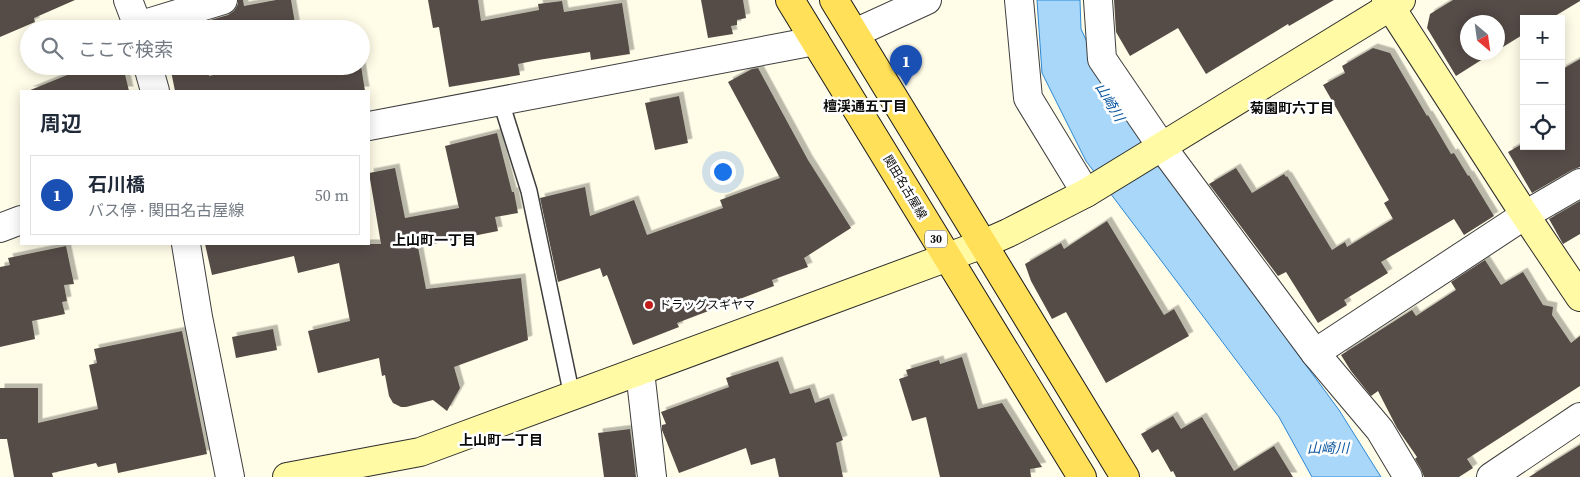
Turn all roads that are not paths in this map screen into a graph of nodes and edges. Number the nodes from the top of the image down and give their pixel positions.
1 (128, 0) edge
2 (223, 0) edge
3 (790, 0) edge
4 (834, 0) edge
5 (927, 0) edge
6 (1019, 0) edge
7 (1098, 0) edge
8 (1393, 2) edge
9 (135, 20) edge
10 (160, 20) edge
11 (854, 33) junction
12 (815, 41) junction
13 (151, 75) edge
14 (155, 90) edge
15 (501, 102) junction
16 (370, 126) edge
17 (1157, 150) junction
18 (1580, 183) edge
19 (1094, 188) junction
20 (1524, 215) junction
21 (20, 220) edge
22 (0, 228) edge
23 (984, 244) junction
24 (186, 245) edge
25 (948, 257) junction
26 (1580, 297) edge
27 (1315, 353) junction
28 (640, 371) junction
29 (572, 396) junction
30 (1580, 417) edge
31 (230, 477) edge
32 (287, 477) edge
33 (652, 477) edge
34 (1082, 477) edge
35 (1125, 477) edge
36 (1408, 477) edge
37 (1491, 477) edge

1 - 9 street
2 - 10 street
3 - 12 main road, 関田名古屋線 / 30
4 - 11 main road
5 - 11 street
6 - 19 street
7 - 17 street
8 - 17 street
8 - 20 street
11 - 23 main road
12 - 15 street
12 - 25 main road, 関田名古屋線 / 30
13 - 14 street
15 - 16 street
15 - 29 lane
17 - 19 street
17 - 27 street
18 - 20 street
19 - 23 street
20 - 26 street
20 - 27 street
21 - 22 street
23 - 25 street
23 - 35 main road
24 - 31 street
25 - 28 street
25 - 34 main road, 関田名古屋線 / 30
27 - 36 street
28 - 29 street
28 - 33 street
29 - 32 street
30 - 37 street

